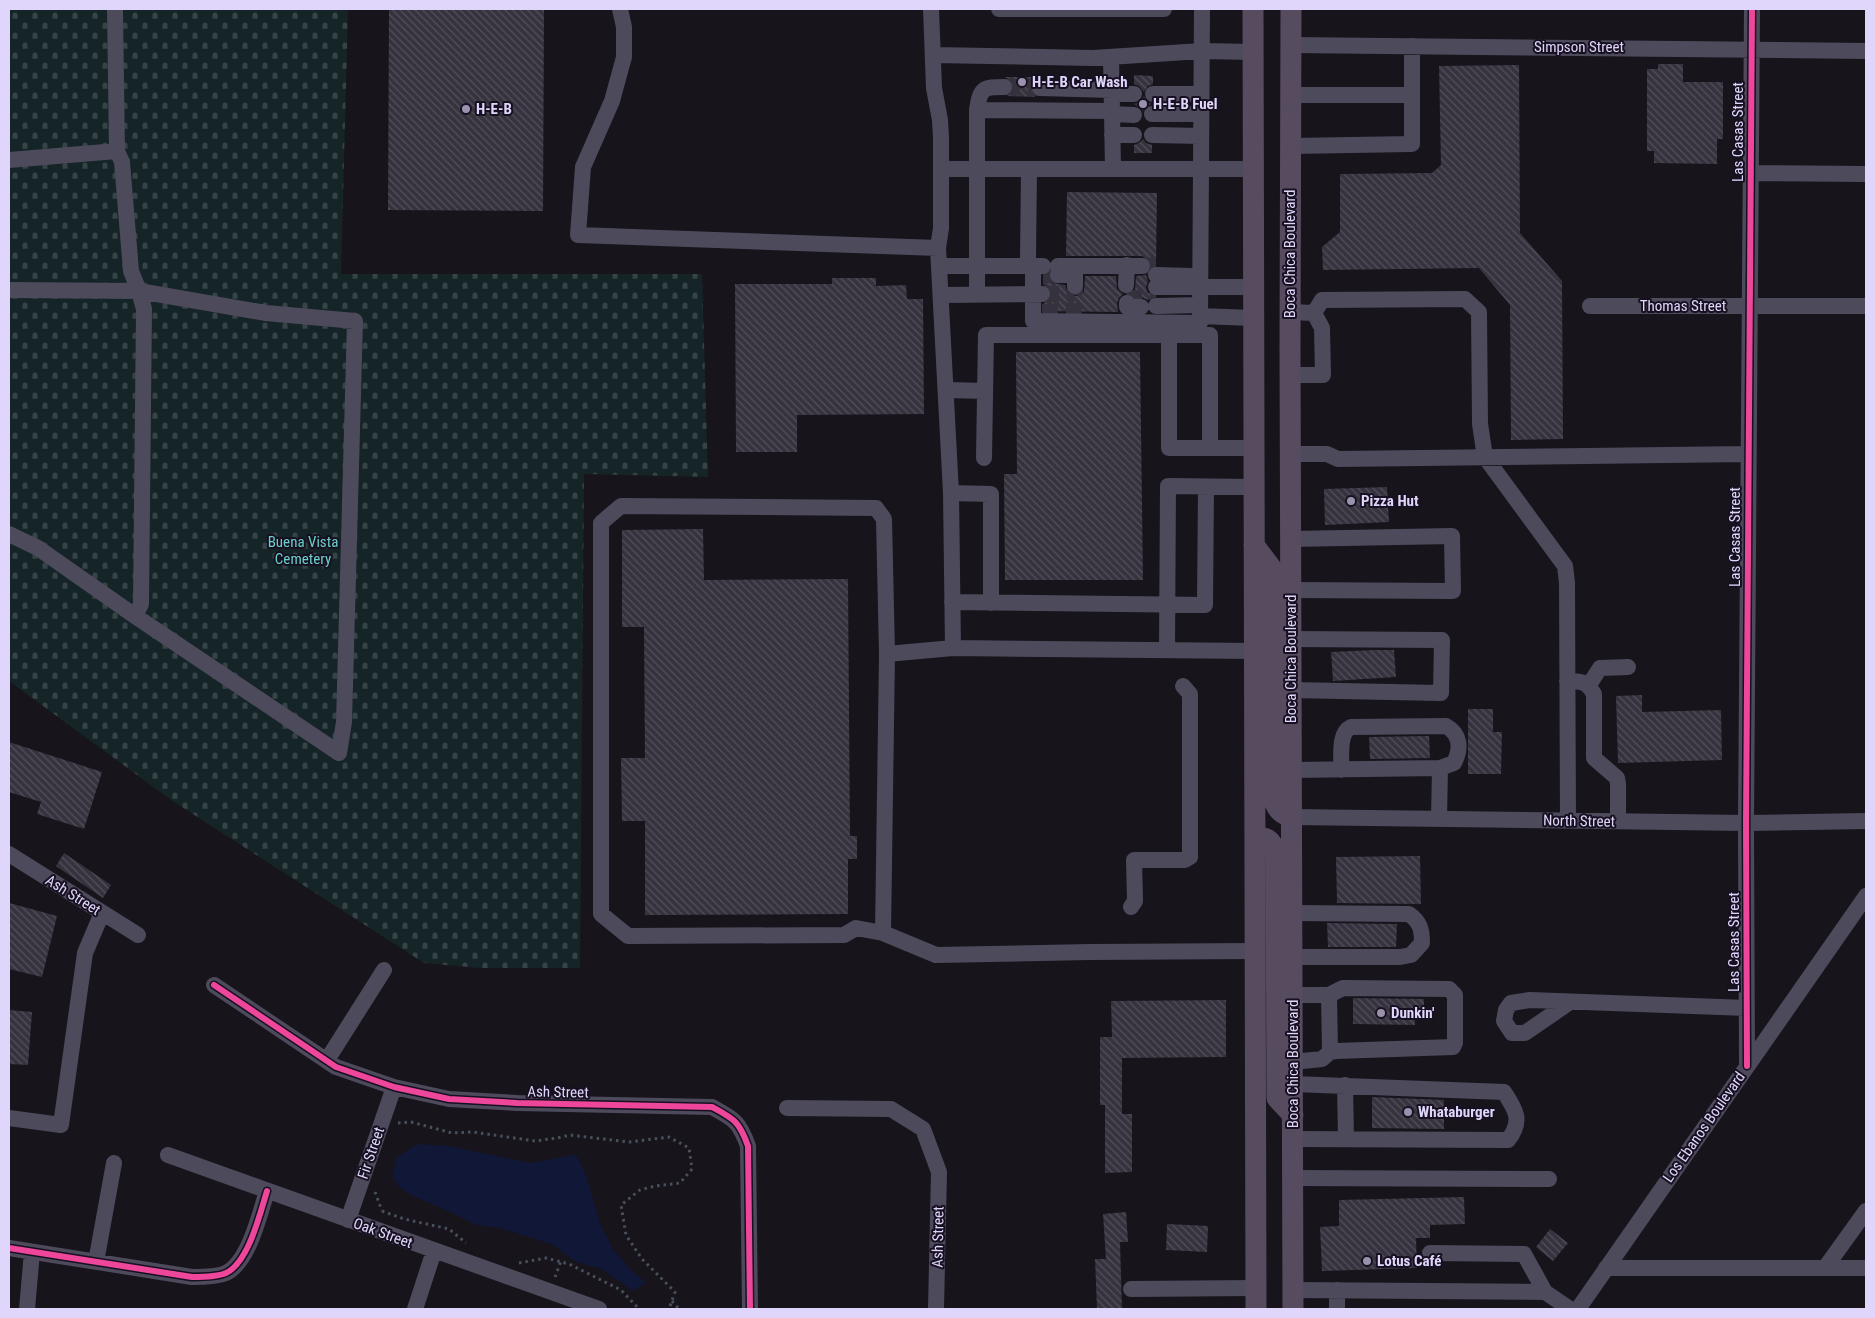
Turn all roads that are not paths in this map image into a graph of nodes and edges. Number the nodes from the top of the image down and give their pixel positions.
1 (115, 9) edge
2 (620, 9) edge
3 (932, 9) edge
4 (999, 9) edge
5 (1164, 9) edge
6 (1202, 9) edge
7 (1253, 9) edge
8 (1291, 9) edge
9 (1752, 9) edge
10 (1291, 45) junction
11 (1412, 46) junction
12 (1751, 48) junction
13 (1202, 51) junction
14 (1866, 51) edge
15 (1253, 52) junction
16 (933, 55) junction
17 (1111, 57) junction
18 (1004, 87) tunnel mouth
19 (1040, 88) tunnel mouth
20 (1112, 92) junction
21 (1134, 94) dead end
22 (1152, 94) dead end
23 (1201, 94) junction
24 (1291, 95) junction
25 (1412, 95) junction
26 (977, 110) junction
27 (1112, 113) junction
28 (1152, 114) dead end
29 (1201, 114) junction
30 (1134, 115) dead end
31 (1112, 136) junction
32 (1134, 136) dead end
33 (1152, 136) dead end
34 (1201, 136) junction
35 (1291, 146) junction
36 (117, 151) junction
37 (9, 160) edge
38 (977, 168) junction
39 (1029, 168) junction
40 (1113, 168) junction
41 (1201, 168) junction
42 (942, 169) junction
43 (1254, 169) junction
44 (1750, 173) junction
45 (1866, 174) edge
46 (938, 248) junction
47 (940, 266) junction
48 (977, 266) junction
49 (1143, 284) junction
50 (1045, 285) junction
51 (1254, 287) junction
52 (9, 290) edge
53 (139, 291) junction
54 (1200, 291) junction
55 (977, 294) junction
56 (942, 295) junction
57 (1590, 306) dead end
58 (1866, 306) edge
59 (1749, 307) junction
60 (1290, 312) junction
61 (1314, 313) junction
62 (1254, 318) junction
63 (1170, 335) junction
64 (1290, 375) junction
65 (947, 390) junction
66 (985, 391) junction
67 (1210, 448) junction
68 (1254, 448) junction
69 (1290, 454) junction
70 (1748, 454) junction
71 (984, 458) dead end
72 (1485, 458) junction
73 (1206, 487) junction
74 (1254, 487) junction
75 (951, 493) junction
76 (9, 534) edge
77 (1291, 539) junction
78 (1254, 545) junction
79 (1291, 590) junction
80 (952, 602) junction
81 (991, 603) junction
82 (1167, 605) junction
83 (135, 616) junction
84 (1291, 639) junction
85 (953, 648) junction
86 (1167, 650) junction
87 (1255, 651) junction
88 (887, 654) junction
89 (1628, 667) dead end
90 (1567, 681) junction
91 (1589, 685) junction
92 (1184, 686) dead end
93 (1291, 690) junction
94 (1568, 758) junction
95 (1594, 758) junction
96 (1440, 768) junction
97 (1292, 770) junction
98 (1341, 770) junction
99 (1291, 817) junction
100 (1439, 819) junction
101 (1568, 821) junction
102 (1618, 821) junction
103 (1866, 821) edge
104 (1746, 823) junction
105 (1255, 837) junction
106 (9, 854) edge
107 (1866, 896) edge
108 (1131, 907) dead end
109 (1292, 913) junction
110 (102, 914) junction
111 (883, 933) junction
112 (138, 935) dead end
113 (1255, 951) junction
114 (1292, 957) junction
115 (384, 970) dead end
116 (214, 985) dead end
117 (1292, 995) junction
118 (1329, 995) junction
119 (1570, 1002) dead end
120 (1747, 1008) junction
121 (1330, 1052) junction
122 (326, 1060) junction
123 (1293, 1062) junction
124 (1747, 1066) junction
125 (1293, 1084) junction
126 (1345, 1085) junction
127 (394, 1087) junction
128 (788, 1108) dead end
129 (1293, 1115) junction
130 (9, 1118) edge
131 (1293, 1139) junction
132 (1346, 1139) junction
133 (168, 1155) dead end
134 (114, 1163) dead end
135 (1293, 1178) junction
136 (1549, 1179) dead end
137 (268, 1191) junction
138 (1866, 1211) edge
139 (348, 1220) junction
140 (9, 1248) edge
141 (434, 1251) junction
142 (32, 1252) junction
143 (1430, 1254) dead end
144 (96, 1262) junction
145 (1606, 1268) junction
146 (1825, 1268) junction
147 (1866, 1268) edge
148 (1255, 1288) junction
149 (1131, 1289) dead end
150 (1337, 1290) junction
151 (1545, 1292) junction
152 (1293, 1300) edge
153 (27, 1309) edge
154 (415, 1309) edge
155 (599, 1309) edge
156 (750, 1309) edge
157 (936, 1309) edge
158 (1256, 1309) edge
159 (1337, 1309) edge
160 (1570, 1309) edge
161 (1578, 1309) edge

1 - 36 street
2 - 46 street
3 - 16 street
4 - 5 street
6 - 13 street
7 - 15 main road
8 - 10 main road, Boca Chica Boulevard
9 - 12 street, Las Casas Street
10 - 11 street, Simpson Street
10 - 24 main road, Boca Chica Boulevard
11 - 12 street, Simpson Street
11 - 25 street
12 - 14 street, Simpson Street
12 - 44 street, Las Casas Street
13 - 15 street
13 - 17 street
13 - 23 street
15 - 43 main road
16 - 17 street
16 - 42 street
17 - 20 street
18 - 26 street
19 - 20 street
20 - 21 street
20 - 27 street
22 - 23 street
23 - 29 street
24 - 25 street
24 - 35 main road, Boca Chica Boulevard
25 - 35 street
26 - 27 street
26 - 38 street
27 - 30 street
27 - 31 street
28 - 29 street
29 - 34 street
31 - 32 street
31 - 40 street
33 - 34 street
34 - 41 street
35 - 60 main road, Boca Chica Boulevard
36 - 37 street
36 - 53 street
38 - 39 street
38 - 42 street
38 - 48 street
39 - 40 street
39 - 50 street
40 - 41 street
41 - 43 street
41 - 54 street
42 - 46 street
43 - 51 main road
44 - 45 street
44 - 59 street, Las Casas Street
46 - 47 street
47 - 48 street
47 - 56 street
48 - 50 street
48 - 55 street
49 - 50 street
49 - 54 street
49 - 54 street
50 - 54 street
50 - 55 street
51 - 54 street
51 - 62 main road
52 - 53 street
53 - 83 street
53 - 83 street
54 - 62 street
55 - 56 street
56 - 65 street
57 - 59 street, Thomas Street
58 - 59 street, Thomas Street
59 - 70 street, Las Casas Street
60 - 61 street
60 - 64 main road, Boca Chica Boulevard
61 - 64 street
61 - 72 street
62 - 68 main road
63 - 66 street
63 - 67 street
63 - 67 street
64 - 69 main road, Boca Chica Boulevard
65 - 66 street
65 - 75 street
66 - 71 street
67 - 68 street
68 - 74 main road
69 - 72 street
69 - 77 main road, Boca Chica Boulevard
70 - 72 street
70 - 104 street, Las Casas Street
72 - 90 street
73 - 74 street
73 - 82 street
73 - 82 street
74 - 78 main road
75 - 80 street
75 - 81 street
76 - 83 street
77 - 79 main road, Boca Chica Boulevard
77 - 79 street
78 - 87 main road
78 - 99 main road
79 - 84 main road, Boca Chica Boulevard
80 - 81 street
80 - 85 street
81 - 82 street
82 - 86 street
84 - 93 main road, Boca Chica Boulevard
84 - 93 street
85 - 86 street
85 - 88 street
86 - 87 street
87 - 105 main road
88 - 111 street
88 - 111 street
89 - 91 street
90 - 91 street
90 - 94 street
91 - 95 street
92 - 108 street
93 - 97 main road, Boca Chica Boulevard
94 - 95 street
94 - 101 street
95 - 102 street
96 - 98 street
96 - 98 street
96 - 100 street
97 - 98 street
97 - 99 main road, Boca Chica Boulevard
99 - 100 street, North Street
99 - 109 main road, Boca Chica Boulevard
100 - 101 street, North Street
101 - 102 street, North Street
102 - 104 street, North Street
103 - 104 street, North Street
104 - 120 street, Las Casas Street
105 - 113 main road
105 - 129 main road
106 - 110 street, Ash Street
107 - 124 street, Los Ebanos Boulevard
109 - 114 main road, Boca Chica Boulevard
109 - 114 street
110 - 112 street, Ash Street
110 - 130 street
111 - 113 street
113 - 148 main road
114 - 117 main road, Boca Chica Boulevard
115 - 122 street
116 - 122 street, Ash Street
117 - 118 street
117 - 123 main road, Boca Chica Boulevard
118 - 121 street
118 - 121 street
119 - 120 street
120 - 124 street, Las Casas Street
121 - 123 street
122 - 127 street, Ash Street
123 - 125 main road, Boca Chica Boulevard
124 - 145 street, Los Ebanos Boulevard
125 - 126 street
125 - 129 main road, Boca Chica Boulevard
126 - 132 street
126 - 132 street
127 - 139 street, Fir Street
127 - 156 street, Ash Street
128 - 157 street, Ash Street
129 - 131 main road, Boca Chica Boulevard
131 - 132 street
131 - 135 main road, Boca Chica Boulevard
133 - 137 street, Oak Street
134 - 144 street
135 - 136 street
135 - 152 main road, Boca Chica Boulevard
137 - 139 street, Oak Street
137 - 144 street
138 - 146 street
139 - 141 street, Oak Street
140 - 142 street
141 - 154 street
141 - 155 street, Oak Street
142 - 144 street
142 - 153 street
143 - 151 street
145 - 146 street
145 - 161 street, Los Ebanos Boulevard
146 - 147 street
148 - 149 street
148 - 158 main road
150 - 151 street
150 - 152 street
150 - 159 street
151 - 160 street

